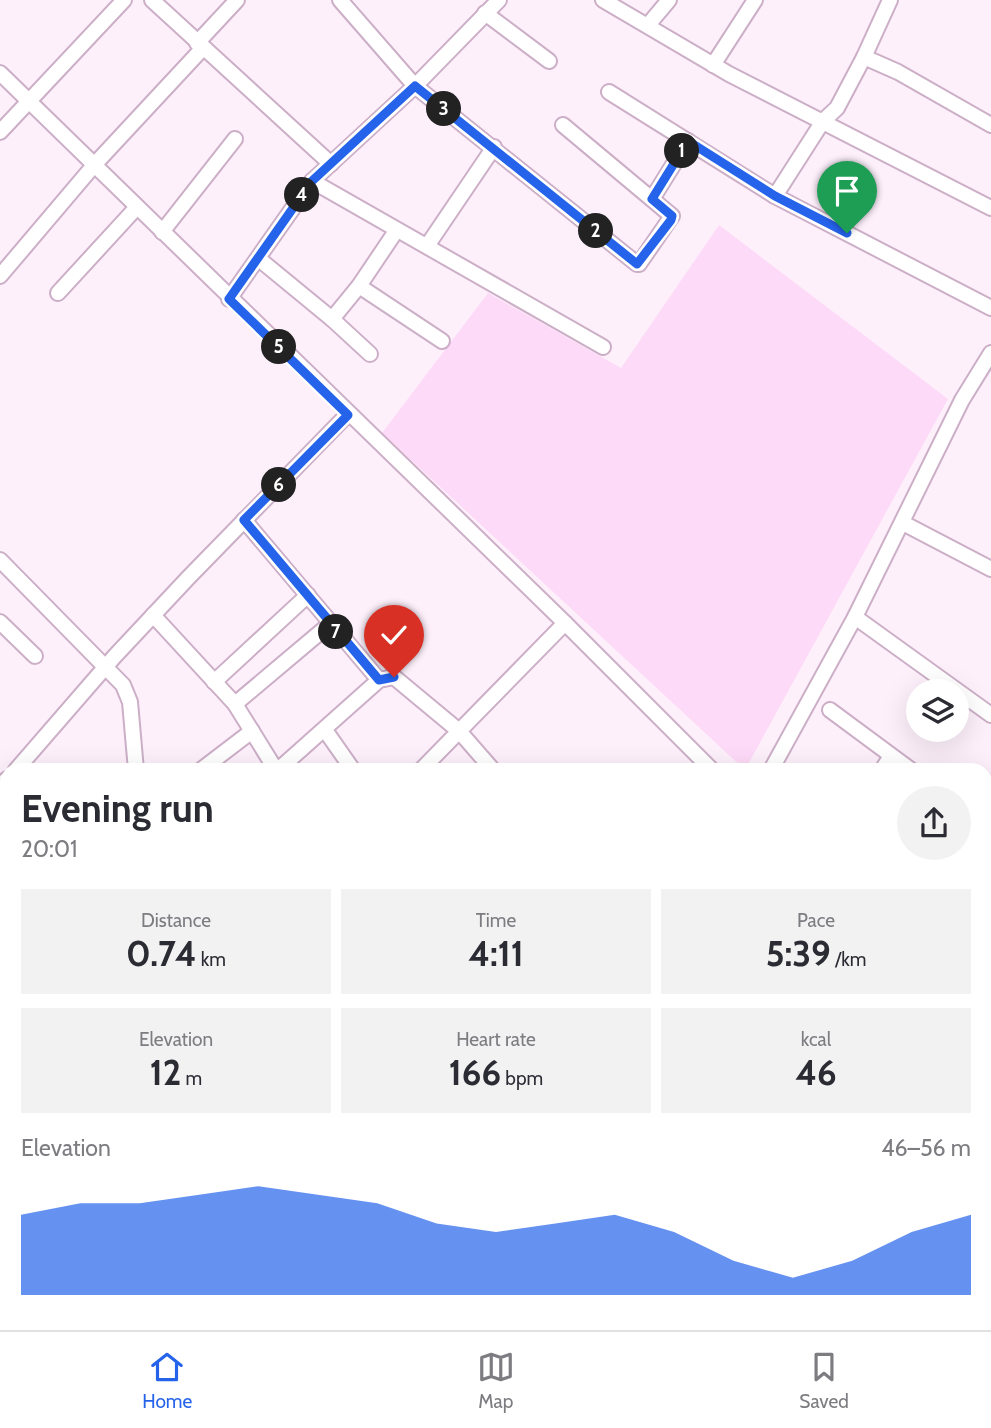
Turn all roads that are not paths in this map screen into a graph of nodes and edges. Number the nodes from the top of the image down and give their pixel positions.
1 (124, 0) edge
2 (152, 0) edge
3 (237, 0) edge
4 (340, 0) edge
5 (499, 0) edge
6 (603, 0) edge
7 (669, 0) edge
8 (755, 0) edge
9 (890, 0) edge
10 (485, 13) junction
11 (648, 25) junction
12 (200, 46) junction
13 (864, 57) junction
14 (549, 61) dead end
15 (713, 65) junction
16 (0, 74) edge
17 (415, 86) junction
18 (608, 92) dead end
19 (27, 102) junction
20 (822, 121) junction
21 (563, 125) dead end
22 (991, 125) edge
23 (0, 132) edge
24 (235, 139) dead end
25 (688, 141) junction
26 (494, 148) junction
27 (95, 164) junction
28 (331, 164) junction
29 (312, 181) junction
30 (775, 196) junction
31 (652, 199) junction
32 (137, 206) junction
33 (991, 208) edge
34 (396, 231) junction
35 (162, 232) junction
36 (427, 246) junction
37 (259, 259) junction
38 (0, 276) edge
39 (359, 286) junction
40 (58, 293) dead end
41 (229, 299) junction
42 (991, 308) edge
43 (332, 319) junction
44 (442, 341) dead end
45 (603, 347) dead end
46 (991, 353) edge
47 (370, 354) dead end
48 (348, 415) junction
49 (244, 520) junction
50 (903, 523) junction
51 (0, 560) edge
52 (991, 569) edge
53 (307, 595) junction
54 (153, 615) junction
55 (855, 617) junction
56 (0, 622) edge
57 (565, 623) junction
58 (330, 624) junction
59 (35, 656) dead end
60 (107, 667) junction
61 (379, 680) junction
62 (214, 682) junction
63 (235, 704) junction
64 (830, 710) dead end
65 (991, 715) edge
66 (325, 730) junction
67 (252, 731) junction
68 (459, 731) junction
69 (891, 756) junction
70 (22, 763) edge
71 (135, 763) edge
72 (210, 763) edge
73 (273, 763) edge
74 (285, 763) edge
75 (348, 763) edge
76 (428, 763) edge
77 (487, 763) edge
78 (705, 763) edge
79 (775, 763) edge
80 (887, 763) edge
81 (901, 763) edge

1 - 19 street
2 - 12 street
3 - 12 street
4 - 17 street
5 - 10 street
6 - 11 street
7 - 11 street
8 - 15 street
9 - 13 street
10 - 14 street
10 - 17 street
11 - 15 street
12 - 27 street
12 - 28 street
13 - 20 street
13 - 22 street
15 - 20 street
16 - 19 street
17 - 26 street
17 - 28 street
18 - 25 street
19 - 23 street
19 - 27 street
20 - 30 street
20 - 33 street
21 - 31 street
24 - 35 street
25 - 30 street
25 - 31 street
26 - 31 street
26 - 36 street
27 - 32 street
27 - 38 street
28 - 29 street
29 - 34 street
29 - 37 street
30 - 42 street
32 - 35 street
32 - 40 street
34 - 36 street
34 - 39 street
35 - 41 street
36 - 45 street
37 - 41 street
37 - 43 street
39 - 43 street
39 - 44 street
41 - 48 street
43 - 47 street
46 - 50 street
48 - 49 street
48 - 57 street
49 - 53 street
49 - 54 street
50 - 52 street
50 - 55 street
51 - 60 street
53 - 58 street
53 - 62 street
54 - 60 street
54 - 62 street
55 - 65 street
55 - 79 street
56 - 59 street
57 - 68 street
57 - 78 street
58 - 61 street
58 - 63 street
60 - 70 street
60 - 71 street
61 - 66 street
61 - 68 street
62 - 63 street
63 - 67 street
64 - 69 street
66 - 74 street
66 - 75 street
67 - 72 street
67 - 73 street
68 - 76 street
68 - 77 street
69 - 80 street
69 - 81 street

